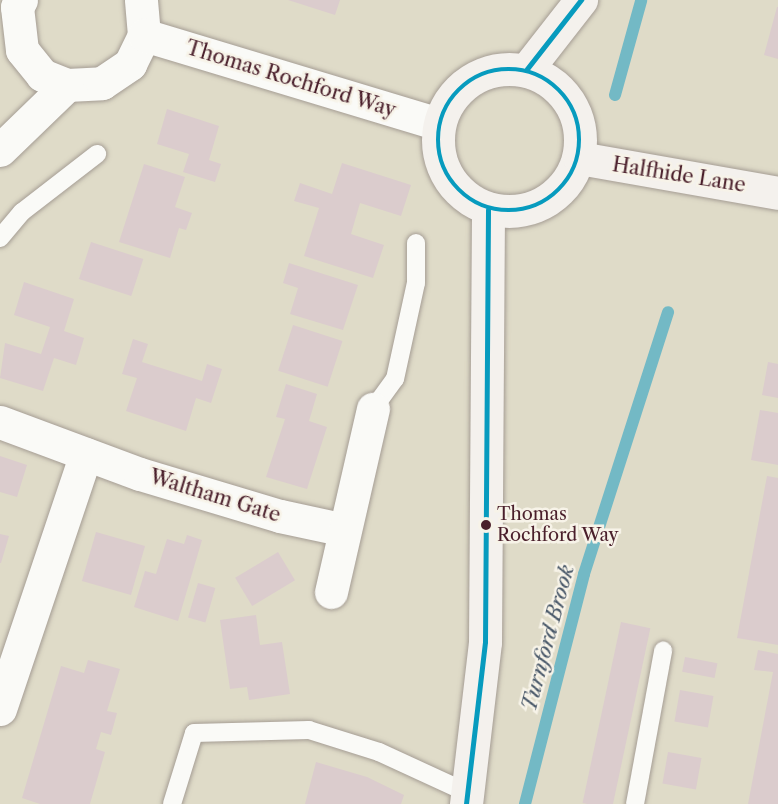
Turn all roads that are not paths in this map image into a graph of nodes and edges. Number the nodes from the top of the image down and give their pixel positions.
1 (21, 0) edge
2 (141, 0) edge
3 (581, 0) edge
4 (144, 35) junction
5 (527, 69) junction
6 (67, 86) junction
7 (438, 124) junction
8 (0, 150) edge
9 (97, 154) dead end
10 (580, 158) junction
11 (778, 193) edge
12 (488, 210) junction
13 (0, 238) edge
14 (416, 243) dead end
15 (373, 409) joint
16 (0, 422) edge
17 (86, 454) junction
18 (345, 530) junction
19 (331, 592) dead end
20 (663, 651) dead end
21 (0, 709) edge
22 (467, 798) edge
23 (172, 804) edge
24 (635, 804) edge

1 - 6 street
2 - 4 street
3 - 5 main road
4 - 6 street
4 - 7 street, Thomas Rochford Way
5 - 7 main road
5 - 10 main road
6 - 8 street
7 - 12 main road
9 - 13 lane
10 - 11 main road, Halfhide Lane
10 - 12 main road
12 - 22 main road
14 - 15 lane
15 - 18 street
16 - 17 street, Waltham Gate
17 - 18 street, Waltham Gate
17 - 21 street
18 - 19 street
20 - 24 lane
22 - 23 lane

